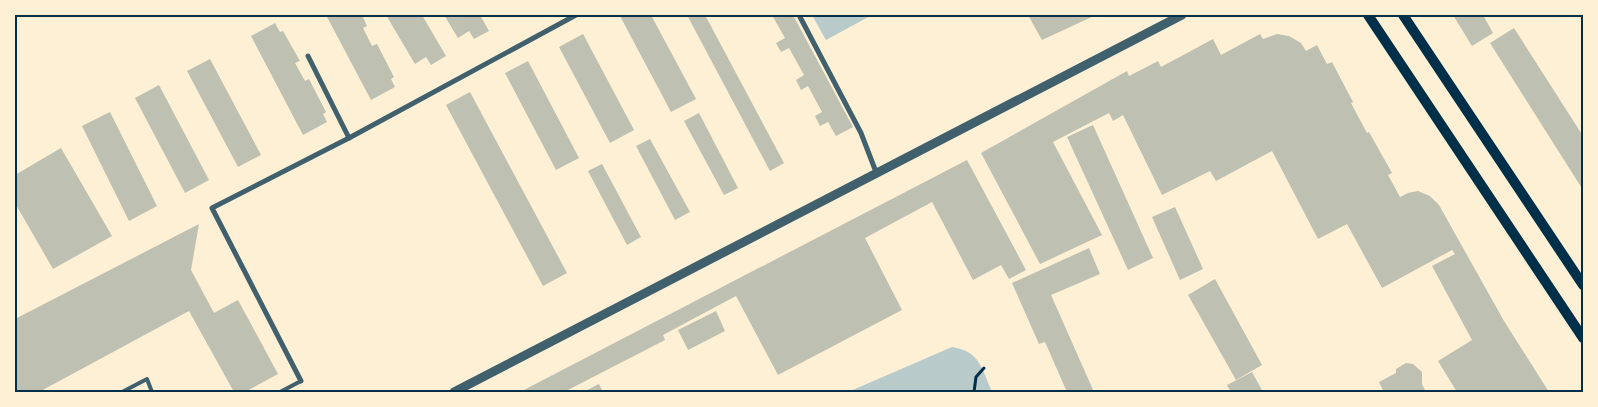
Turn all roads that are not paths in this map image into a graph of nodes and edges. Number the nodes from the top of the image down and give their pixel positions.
1 (576, 15) edge
2 (799, 15) edge
3 (1182, 15) edge
4 (1368, 15) edge
5 (1403, 15) edge
6 (308, 56) dead end
7 (349, 138) junction
8 (876, 172) junction
9 (1583, 285) edge
10 (1583, 338) edge
11 (302, 381) joint
12 (122, 392) edge
13 (152, 392) edge
14 (280, 392) edge
15 (454, 392) edge

1 - 7 street
2 - 8 street
3 - 8 street
4 - 10 main road
5 - 9 main road
6 - 7 street
7 - 11 street
8 - 15 street
11 - 14 lane
12 - 13 lane

